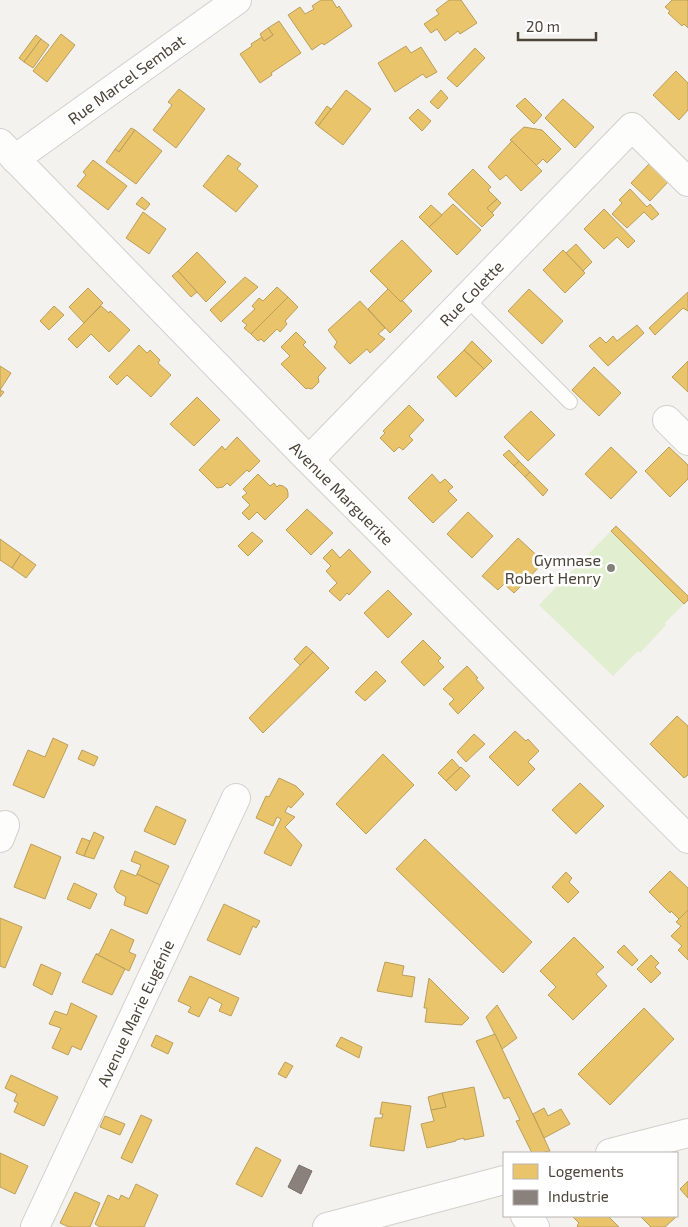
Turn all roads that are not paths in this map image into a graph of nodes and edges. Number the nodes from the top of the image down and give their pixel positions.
1 (237, 0) edge
2 (8, 151) edge
3 (688, 182) edge
4 (466, 298) junction
5 (570, 402) dead end
6 (667, 420) dead end
7 (688, 441) edge
8 (309, 460) junction
9 (236, 798) dead end
10 (688, 839) edge
11 (688, 1133) edge
12 (614, 1152) edge
13 (503, 1185) edge
14 (526, 1217) edge
15 (34, 1227) edge
16 (327, 1227) edge
17 (536, 1227) edge

1 - 2 street, Rue Marcel Sembat
2 - 8 street, Avenue Marguerite
3 - 4 street, Rue Colette
4 - 5 lane
4 - 8 street, Rue Colette
6 - 7 street
8 - 10 street, Avenue Marguerite
9 - 15 street, Avenue Marie Eugénie
11 - 12 street
13 - 16 street
14 - 17 street

